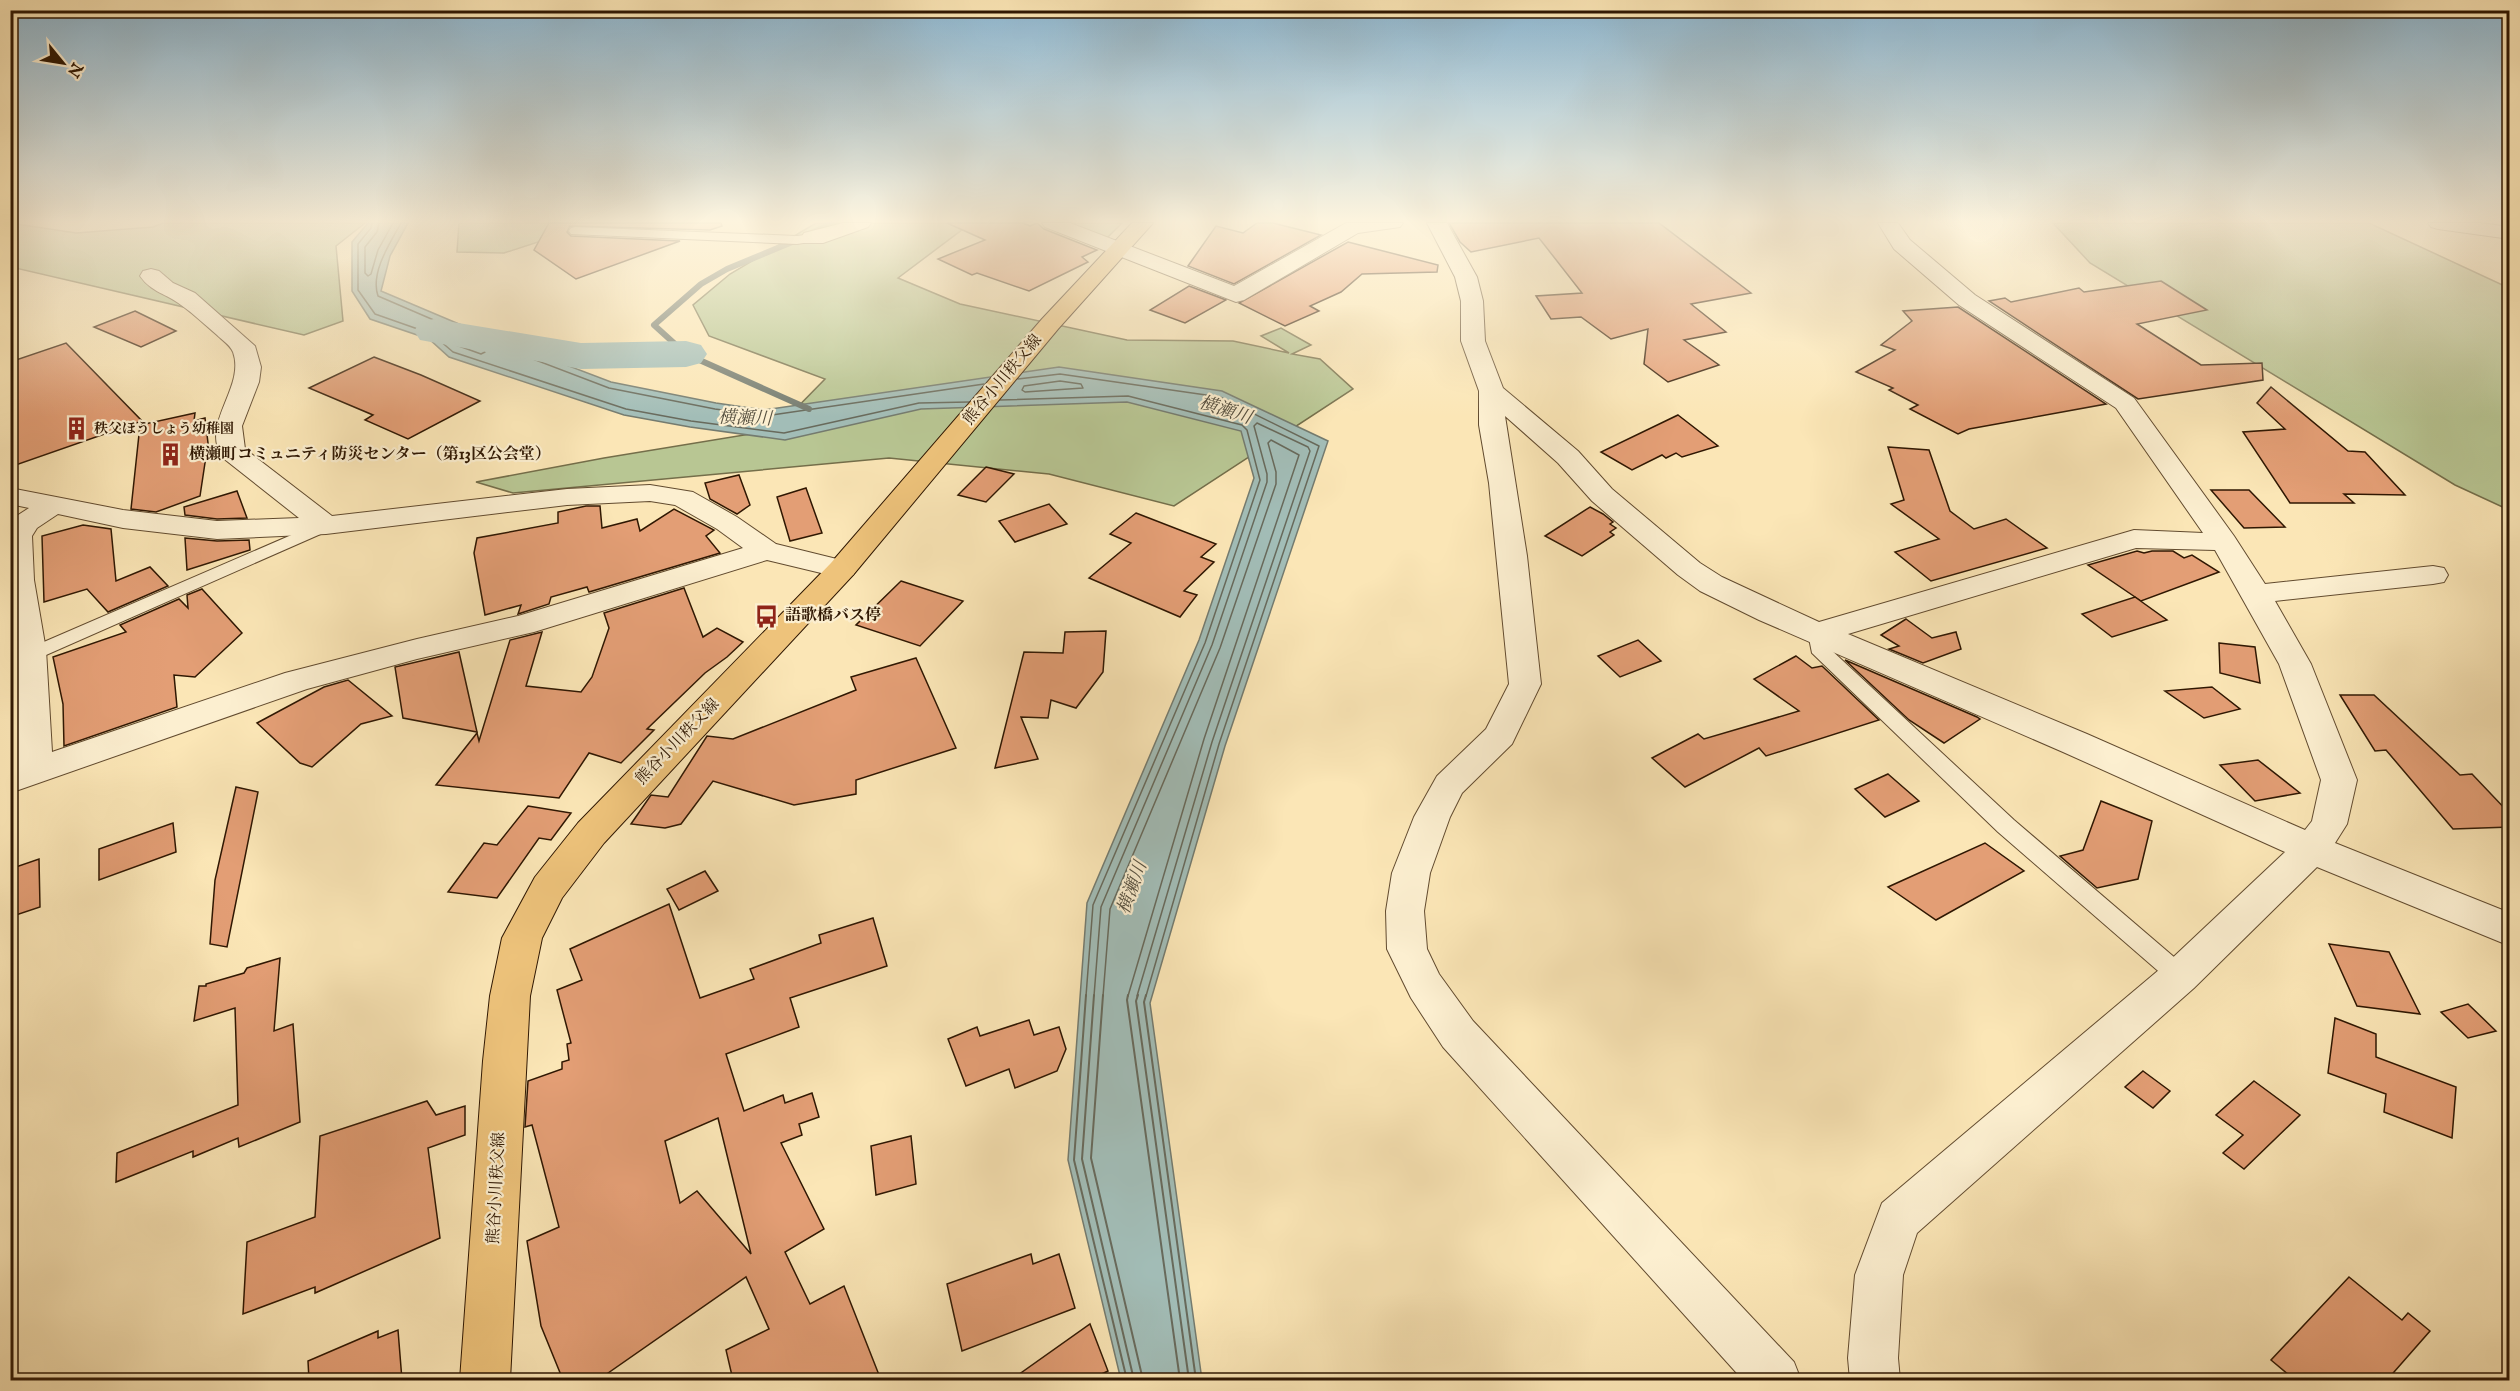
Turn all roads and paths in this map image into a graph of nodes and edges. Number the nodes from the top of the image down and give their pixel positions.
1 (165, 288) edge
2 (1084, 288) edge
3 (1219, 288) edge
4 (1248, 288) edge
5 (1469, 288) edge
6 (1953, 288) edge
7 (1492, 391) junction
8 (10, 496) edge
9 (52, 506) junction
10 (326, 525) junction
11 (14, 537) edge
12 (2224, 542) junction
13 (766, 550) junction
14 (842, 569) junction
15 (2433, 574) dead end
16 (15, 581) edge
17 (2256, 594) junction
18 (1817, 633) junction
19 (30, 655) junction
20 (23, 775) edge
21 (2312, 849) junction
22 (2510, 930) edge
23 (2180, 976) junction
24 (485, 1380) edge
25 (1776, 1380) edge
26 (1875, 1380) edge

1 - 10 street
2 - 14 main road, 熊谷小川秩父線
3 - 4 street
5 - 7 street
6 - 12 street
7 - 18 street
7 - 25 street
8 - 9 street
9 - 10 street
9 - 11 street
10 - 13 street
10 - 19 lane
11 - 16 street
12 - 17 street
12 - 18 street
13 - 14 street
13 - 20 street
14 - 24 main road, 熊谷小川秩父線
15 - 17 street
16 - 19 street
17 - 21 street
18 - 21 street
18 - 23 lane
19 - 20 street
21 - 22 street
21 - 23 street
23 - 26 street

